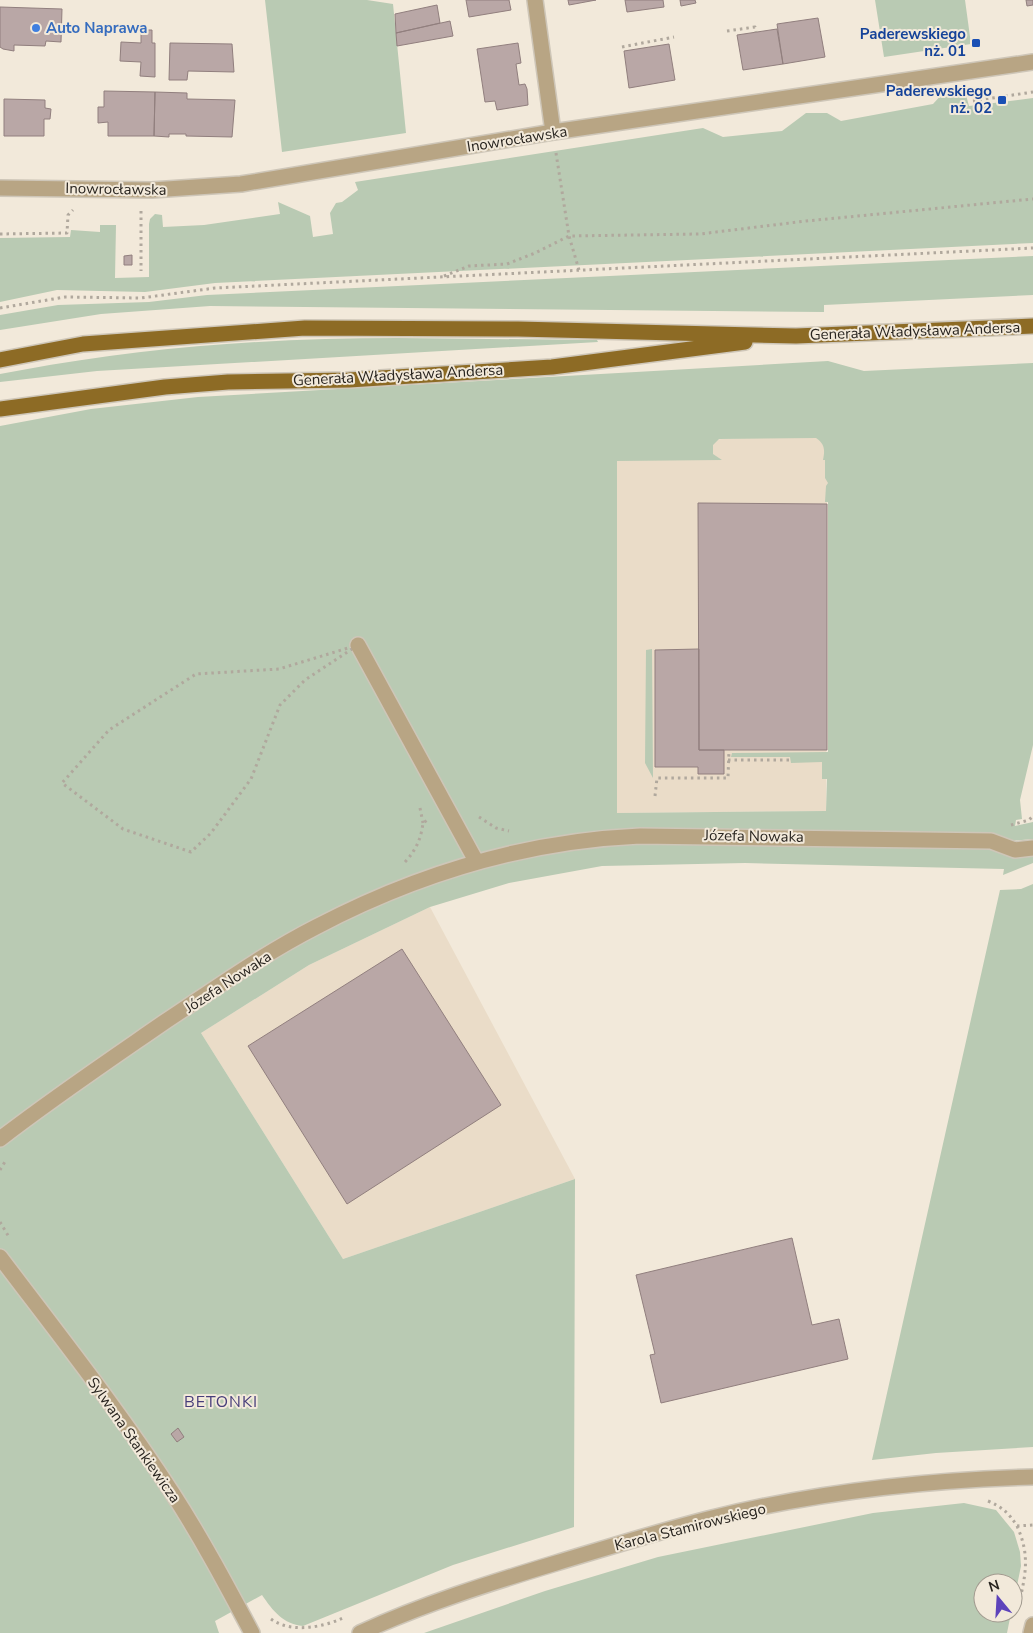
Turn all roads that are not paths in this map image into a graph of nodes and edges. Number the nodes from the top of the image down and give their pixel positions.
1 (534, 0) edge
2 (1033, 62) edge
3 (553, 132) junction
4 (0, 188) edge
5 (1033, 326) edge
6 (796, 336) junction
7 (0, 360) edge
8 (0, 410) edge
9 (358, 645) road end
10 (1033, 848) edge
11 (476, 861) junction
12 (0, 1139) edge
13 (0, 1257) edge
14 (1033, 1477) edge
15 (1033, 1625) edge
16 (252, 1633) edge
17 (360, 1633) edge
18 (1031, 1633) edge

1 - 3 street
2 - 3 street, Inowrocławska
3 - 4 street, Inowrocławska
5 - 6 main road, Generała Władysława Andersa
6 - 7 main road, Generała Władysława Andersa
6 - 8 main road, Generała Władysława Andersa
9 - 11 street
10 - 11 street, Józefa Nowaka
11 - 12 street, Józefa Nowaka
13 - 16 street, Sylwana Stankiewicza
14 - 17 street, Karola Stamirowskiego
15 - 18 street

